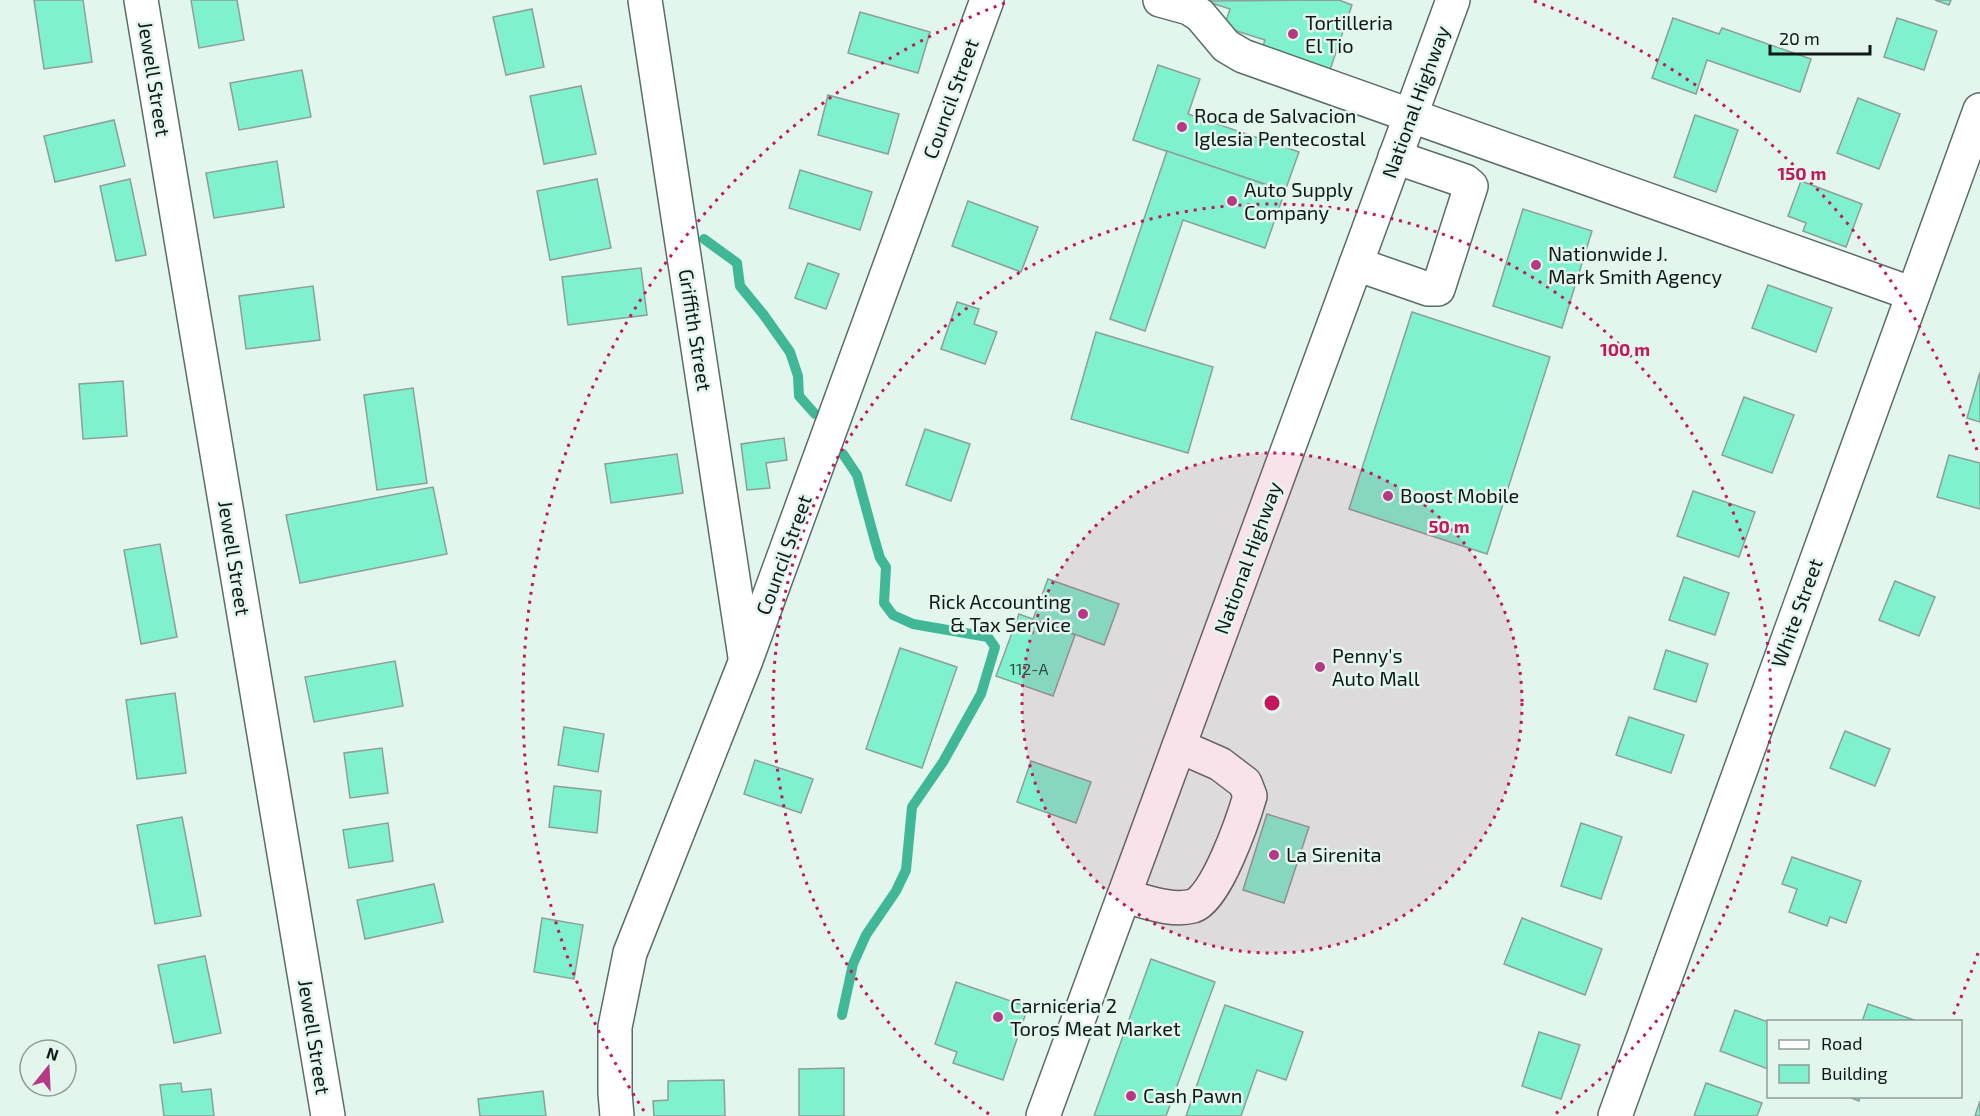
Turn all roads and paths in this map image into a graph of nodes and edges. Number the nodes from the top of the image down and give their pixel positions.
1 (141, 0) edge
2 (645, 0) edge
3 (987, 0) edge
4 (1453, 0) edge
5 (1176, 2) edge
6 (1980, 110) edge
7 (1411, 114) junction
8 (1395, 158) junction
9 (1356, 264) junction
10 (1913, 294) junction
11 (746, 660) junction
12 (1179, 746) junction
13 (1124, 896) junction
14 (327, 1116) edge
15 (617, 1116) edge
16 (1043, 1116) edge
17 (1615, 1116) edge

1 - 14 street, Jewell Street
2 - 11 street, Griffith Street
3 - 11 street, Council Street
4 - 7 street, National Highway
5 - 7 street
6 - 10 street, White Street
7 - 8 street, National Highway
7 - 10 street
8 - 9 street, National Highway
8 - 9 street
9 - 12 street, National Highway
10 - 17 street, White Street
11 - 15 street, Council Street
12 - 13 street, National Highway
12 - 13 street
13 - 16 street, National Highway

